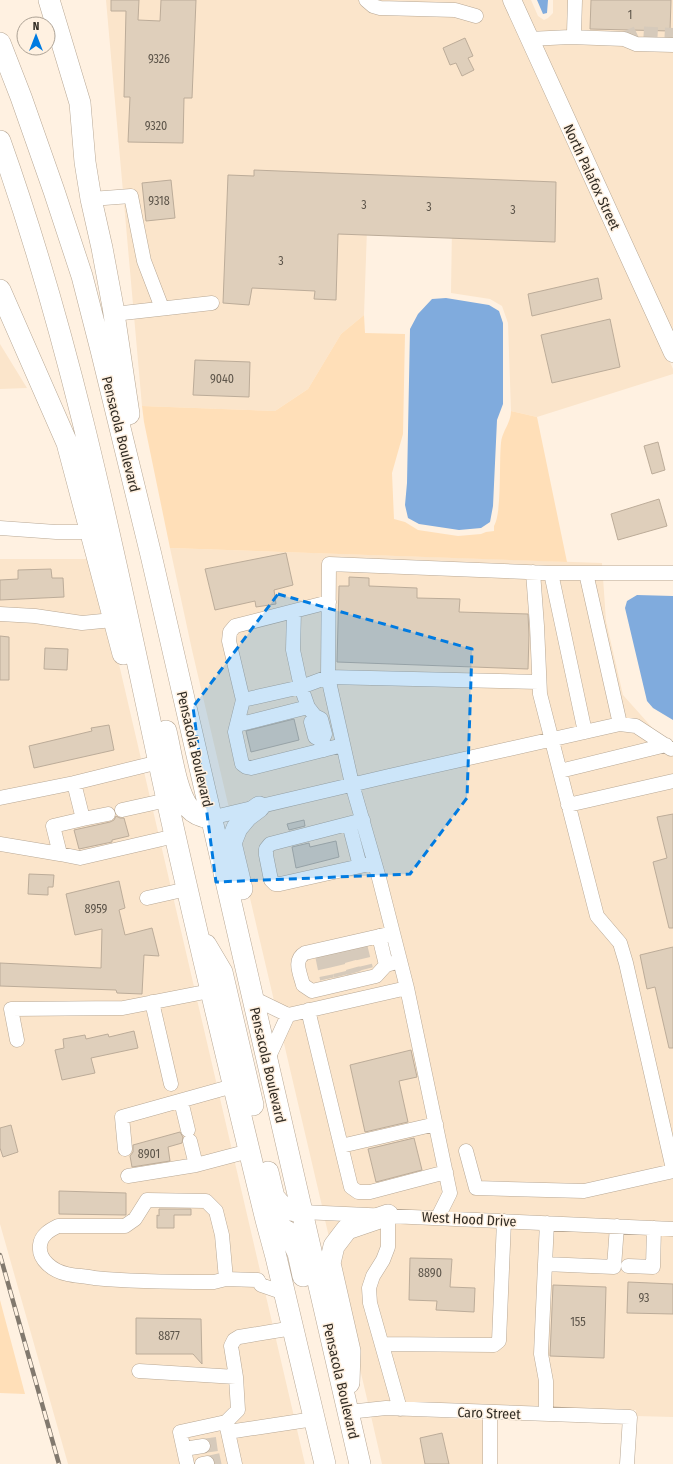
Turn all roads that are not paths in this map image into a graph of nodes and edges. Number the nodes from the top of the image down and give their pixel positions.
1 (34, 0) edge
2 (49, 0) edge
3 (366, 0) edge
4 (512, 0) edge
5 (575, 0) edge
6 (39, 16) edge
7 (476, 16) dead end
8 (570, 37) junction
9 (529, 39) junction
10 (0, 43) edge
11 (673, 45) edge
12 (52, 56) edge
13 (0, 141) edge
14 (85, 162) junction
15 (91, 199) junction
16 (0, 290) edge
17 (212, 303) dead end
18 (162, 308) junction
19 (114, 314) junction
20 (672, 349) edge
21 (0, 528) edge
22 (91, 532) junction
23 (151, 556) junction
24 (533, 572) junction
25 (550, 573) junction
26 (586, 573) junction
27 (673, 573) edge
28 (123, 595) junction
29 (329, 602) junction
30 (294, 611) junction
31 (0, 614) edge
32 (121, 620) junction
33 (328, 677) junction
34 (539, 682) junction
35 (301, 687) junction
36 (243, 700) junction
37 (311, 711) junction
38 (620, 724) junction
39 (236, 728) junction
40 (585, 732) junction
41 (552, 739) junction
42 (323, 745) junction
43 (343, 745) junction
44 (669, 748) edge
45 (158, 762) junction
46 (560, 771) junction
47 (673, 781) edge
48 (74, 783) junction
49 (352, 784) junction
50 (0, 798) edge
51 (167, 800) junction
52 (568, 805) junction
53 (259, 807) junction
54 (122, 810) dead end
55 (108, 814) dead end
56 (210, 818) junction
57 (83, 819) junction
58 (356, 822) junction
59 (175, 836) junction
60 (0, 844) edge
61 (60, 854) junction
62 (374, 863) junction
63 (360, 866) junction
64 (187, 889) junction
65 (147, 898) dead end
66 (196, 928) junction
67 (386, 935) junction
68 (393, 963) junction
69 (244, 964) junction
70 (350, 978) junction
71 (407, 988) junction
72 (210, 991) junction
73 (370, 996) junction
74 (252, 998) junction
75 (152, 1002) junction
76 (308, 1010) junction
77 (288, 1015) junction
78 (17, 1040) dead end
79 (267, 1061) junction
80 (171, 1084) dead end
81 (233, 1086) junction
82 (181, 1101) junction
83 (436, 1124) junction
84 (341, 1146) junction
85 (125, 1149) dead end
86 (249, 1151) junction
87 (466, 1151) dead end
88 (196, 1165) junction
89 (673, 1170) edge
90 (446, 1172) junction
91 (128, 1176) dead end
92 (302, 1212) junction
93 (388, 1215) junction
94 (438, 1217) junction
95 (266, 1220) junction
96 (504, 1221) junction
97 (547, 1223) junction
98 (617, 1226) junction
99 (654, 1228) junction
100 (673, 1229) edge
101 (276, 1257) junction
102 (545, 1264) junction
103 (628, 1266) dead end
104 (226, 1279) junction
105 (258, 1280) junction
106 (284, 1293) junction
107 (293, 1328) junction
108 (382, 1344) junction
109 (139, 1371) dead end
110 (236, 1377) junction
111 (400, 1409) junction
112 (348, 1412) junction
113 (490, 1413) junction
114 (546, 1414) junction
115 (314, 1419) junction
116 (354, 1438) junction
117 (227, 1447) edge
118 (186, 1457) edge
119 (204, 1457) tunnel mouth
120 (324, 1464) edge
121 (360, 1464) edge
122 (490, 1464) edge
123 (628, 1464) edge

1 - 6 highway
2 - 14 highway
3 - 7 street
4 - 9 main road, North Palafox Street
5 - 8 street
8 - 9 street
8 - 11 street
9 - 20 main road, North Palafox Street
10 - 23 highway, Pensacola Boulevard
12 - 14 highway
13 - 28 highway
14 - 15 highway
15 - 18 street
15 - 19 highway
16 - 22 highway
17 - 18 street
18 - 19 street
19 - 23 highway
21 - 22 street
22 - 32 highway
23 - 56 highway, Pensacola Boulevard
24 - 25 street
24 - 29 street
24 - 34 street
25 - 26 street
25 - 40 street
26 - 27 street
26 - 38 street
28 - 32 highway
28 - 56 highway
29 - 30 street
29 - 33 street
30 - 35 street
30 - 36 street
31 - 32 street
32 - 45 highway
33 - 34 street
33 - 35 street
33 - 43 street
34 - 41 street
35 - 36 street
35 - 37 street
36 - 39 street
37 - 39 street
37 - 42 street
38 - 40 street
38 - 44 street
39 - 42 street
40 - 41 street
41 - 46 street
41 - 49 street
42 - 43 street
43 - 49 street
44 - 46 street
45 - 48 street
45 - 51 highway
46 - 52 street
47 - 52 street
48 - 50 street
48 - 57 street
49 - 53 street
49 - 58 street
51 - 54 street
51 - 59 highway
52 - 89 street
53 - 56 street
53 - 69 highway
55 - 57 street
56 - 69 highway, Pensacola Boulevard
57 - 61 street
58 - 62 street
58 - 63 street
58 - 63 street
59 - 61 street
59 - 64 highway
60 - 61 street
62 - 63 street
62 - 67 street
64 - 65 street
64 - 66 highway
66 - 72 highway
66 - 92 highway
67 - 68 street
67 - 70 street
68 - 70 street
68 - 71 street
69 - 74 highway, Pensacola Boulevard
70 - 73 street
71 - 73 street
71 - 83 street
72 - 75 street
72 - 81 highway
73 - 76 street
74 - 77 street
74 - 79 highway, Pensacola Boulevard
75 - 78 street
75 - 80 street
76 - 77 street
76 - 84 street
77 - 79 street
79 - 92 highway, Pensacola Boulevard
81 - 82 street
81 - 86 highway
82 - 85 street
82 - 88 street
83 - 84 street
83 - 90 street
84 - 90 street
86 - 88 street
86 - 95 highway
87 - 89 street
88 - 91 street
90 - 94 street
92 - 93 street, West Hood Drive
92 - 95 street, West Hood Drive
92 - 112 highway, Pensacola Boulevard
93 - 94 street, West Hood Drive
93 - 108 street
93 - 112 highway
94 - 96 street, West Hood Drive
95 - 101 highway
95 - 116 highway
96 - 97 street, West Hood Drive
96 - 108 street
97 - 98 street, West Hood Drive
97 - 102 street
98 - 99 street, West Hood Drive
98 - 102 street
99 - 100 street, West Hood Drive
99 - 103 street
101 - 105 street
101 - 106 highway
102 - 114 street
104 - 104 street
104 - 105 street
105 - 106 street
106 - 107 highway
107 - 110 street
107 - 115 highway
108 - 111 street
109 - 110 street
110 - 117 street
111 - 112 street, Caro Street
111 - 113 street, Caro Street
112 - 116 highway, Pensacola Boulevard
113 - 114 street, Caro Street
113 - 122 street
114 - 123 street, Caro Street
115 - 117 street
115 - 120 highway
116 - 121 highway, Pensacola Boulevard
117 - 118 street
118 - 119 street

